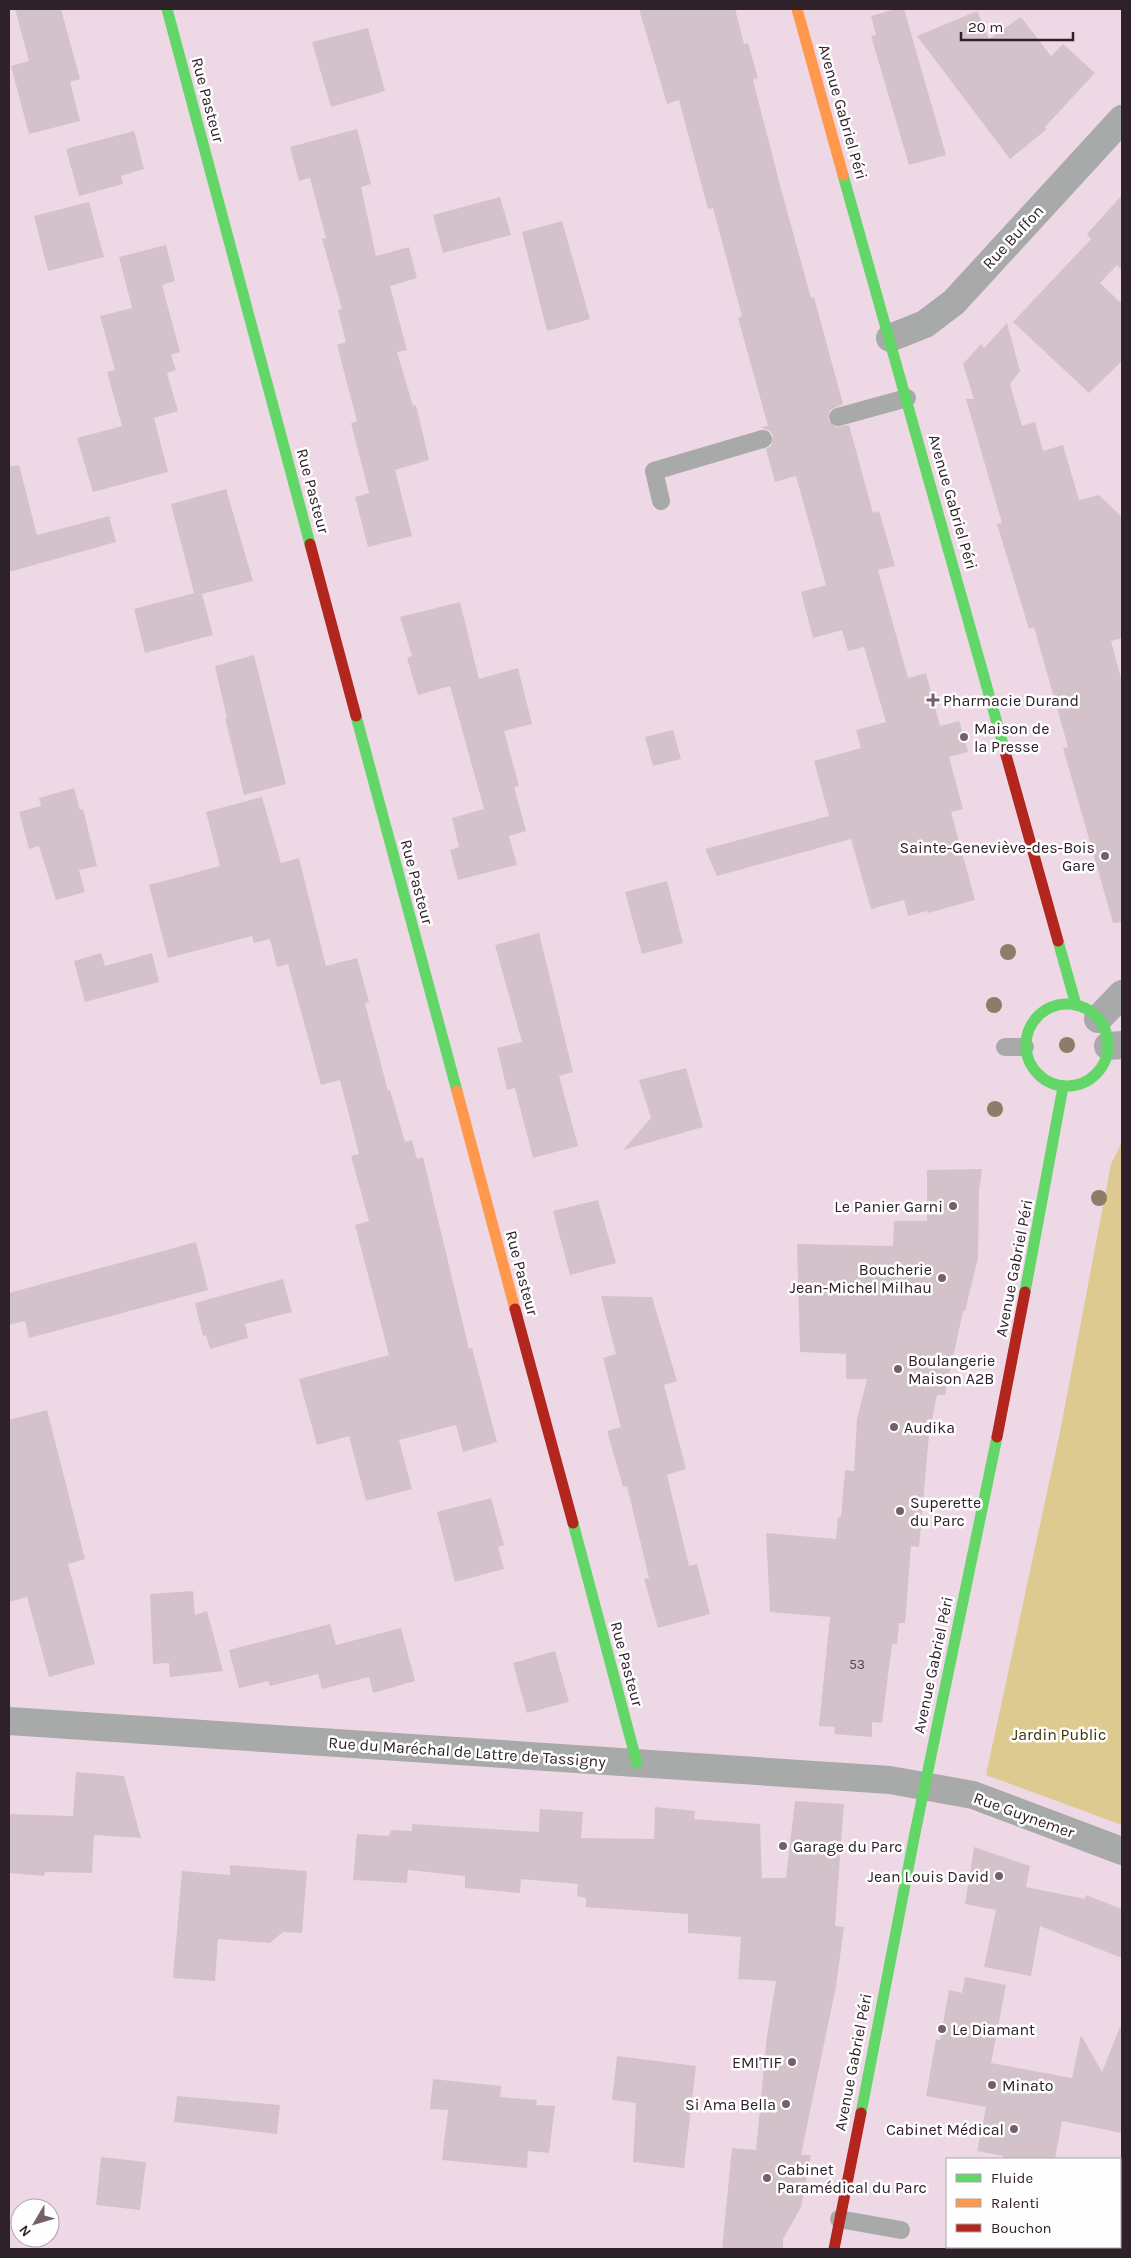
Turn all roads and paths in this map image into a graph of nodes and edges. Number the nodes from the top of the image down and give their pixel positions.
1 (167, 9) edge
2 (797, 9) edge
3 (1122, 119) edge
4 (890, 338) junction
5 (907, 398) junction
6 (838, 418) dead end
7 (763, 439) dead end
8 (661, 501) dead end
9 (1122, 994) edge
10 (1087, 1012) junction
11 (1115, 1046) edge
12 (1004, 1047) dead end
13 (1025, 1047) junction
14 (1063, 1087) junction
15 (9, 1721) edge
16 (637, 1764) junction
17 (924, 1788) junction
18 (1122, 1851) edge
19 (839, 2220) junction
20 (900, 2230) dead end
21 (834, 2249) edge

1 - 16 street, Rue Pasteur
2 - 4 street, Avenue Gabriel Péri
3 - 4 street, Rue Buffon
4 - 5 street, Avenue Gabriel Péri
5 - 6 lane
5 - 10 street, Avenue Gabriel Péri
7 - 8 lane
9 - 10 street
10 - 11 street, Avenue Gabriel Péri
10 - 13 street
11 - 14 street, Avenue Gabriel Péri
12 - 13 lane
13 - 14 street
14 - 17 street, Avenue Gabriel Péri
15 - 16 street, Rue du Maréchal de Lattre de Tassigny
16 - 17 street, Rue du Maréchal de Lattre de Tassigny
17 - 18 street, Rue Guynemer
17 - 19 street, Avenue Gabriel Péri
19 - 20 lane
19 - 21 street, Avenue Gabriel Péri

